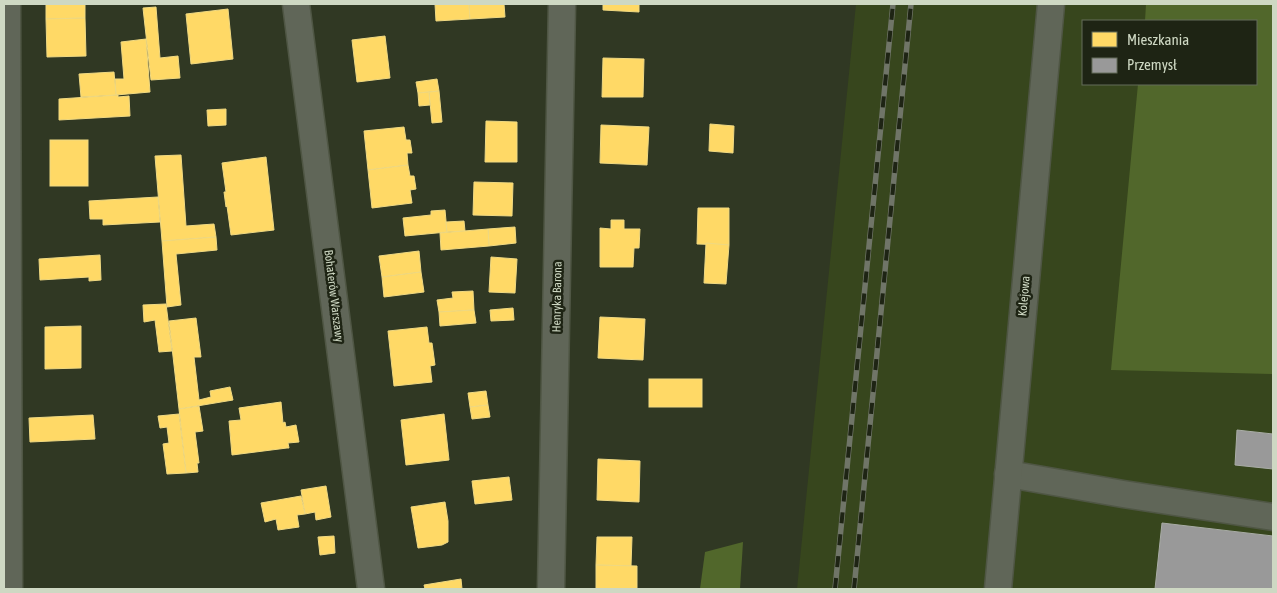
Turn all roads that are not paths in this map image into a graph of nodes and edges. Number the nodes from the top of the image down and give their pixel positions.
1 (7, 4) edge
2 (296, 4) edge
3 (562, 4) edge
4 (1051, 4) edge
5 (7, 413) edge
6 (1008, 474) junction
7 (1273, 517) edge
8 (9, 589) edge
9 (371, 589) edge
10 (551, 589) edge
11 (998, 589) edge

1 - 5 street
2 - 9 street, Bohaterów Warszawy
3 - 10 street, Henryka Barona
4 - 6 street, Kolejowa
5 - 8 street
6 - 7 street
6 - 11 street, Kolejowa

